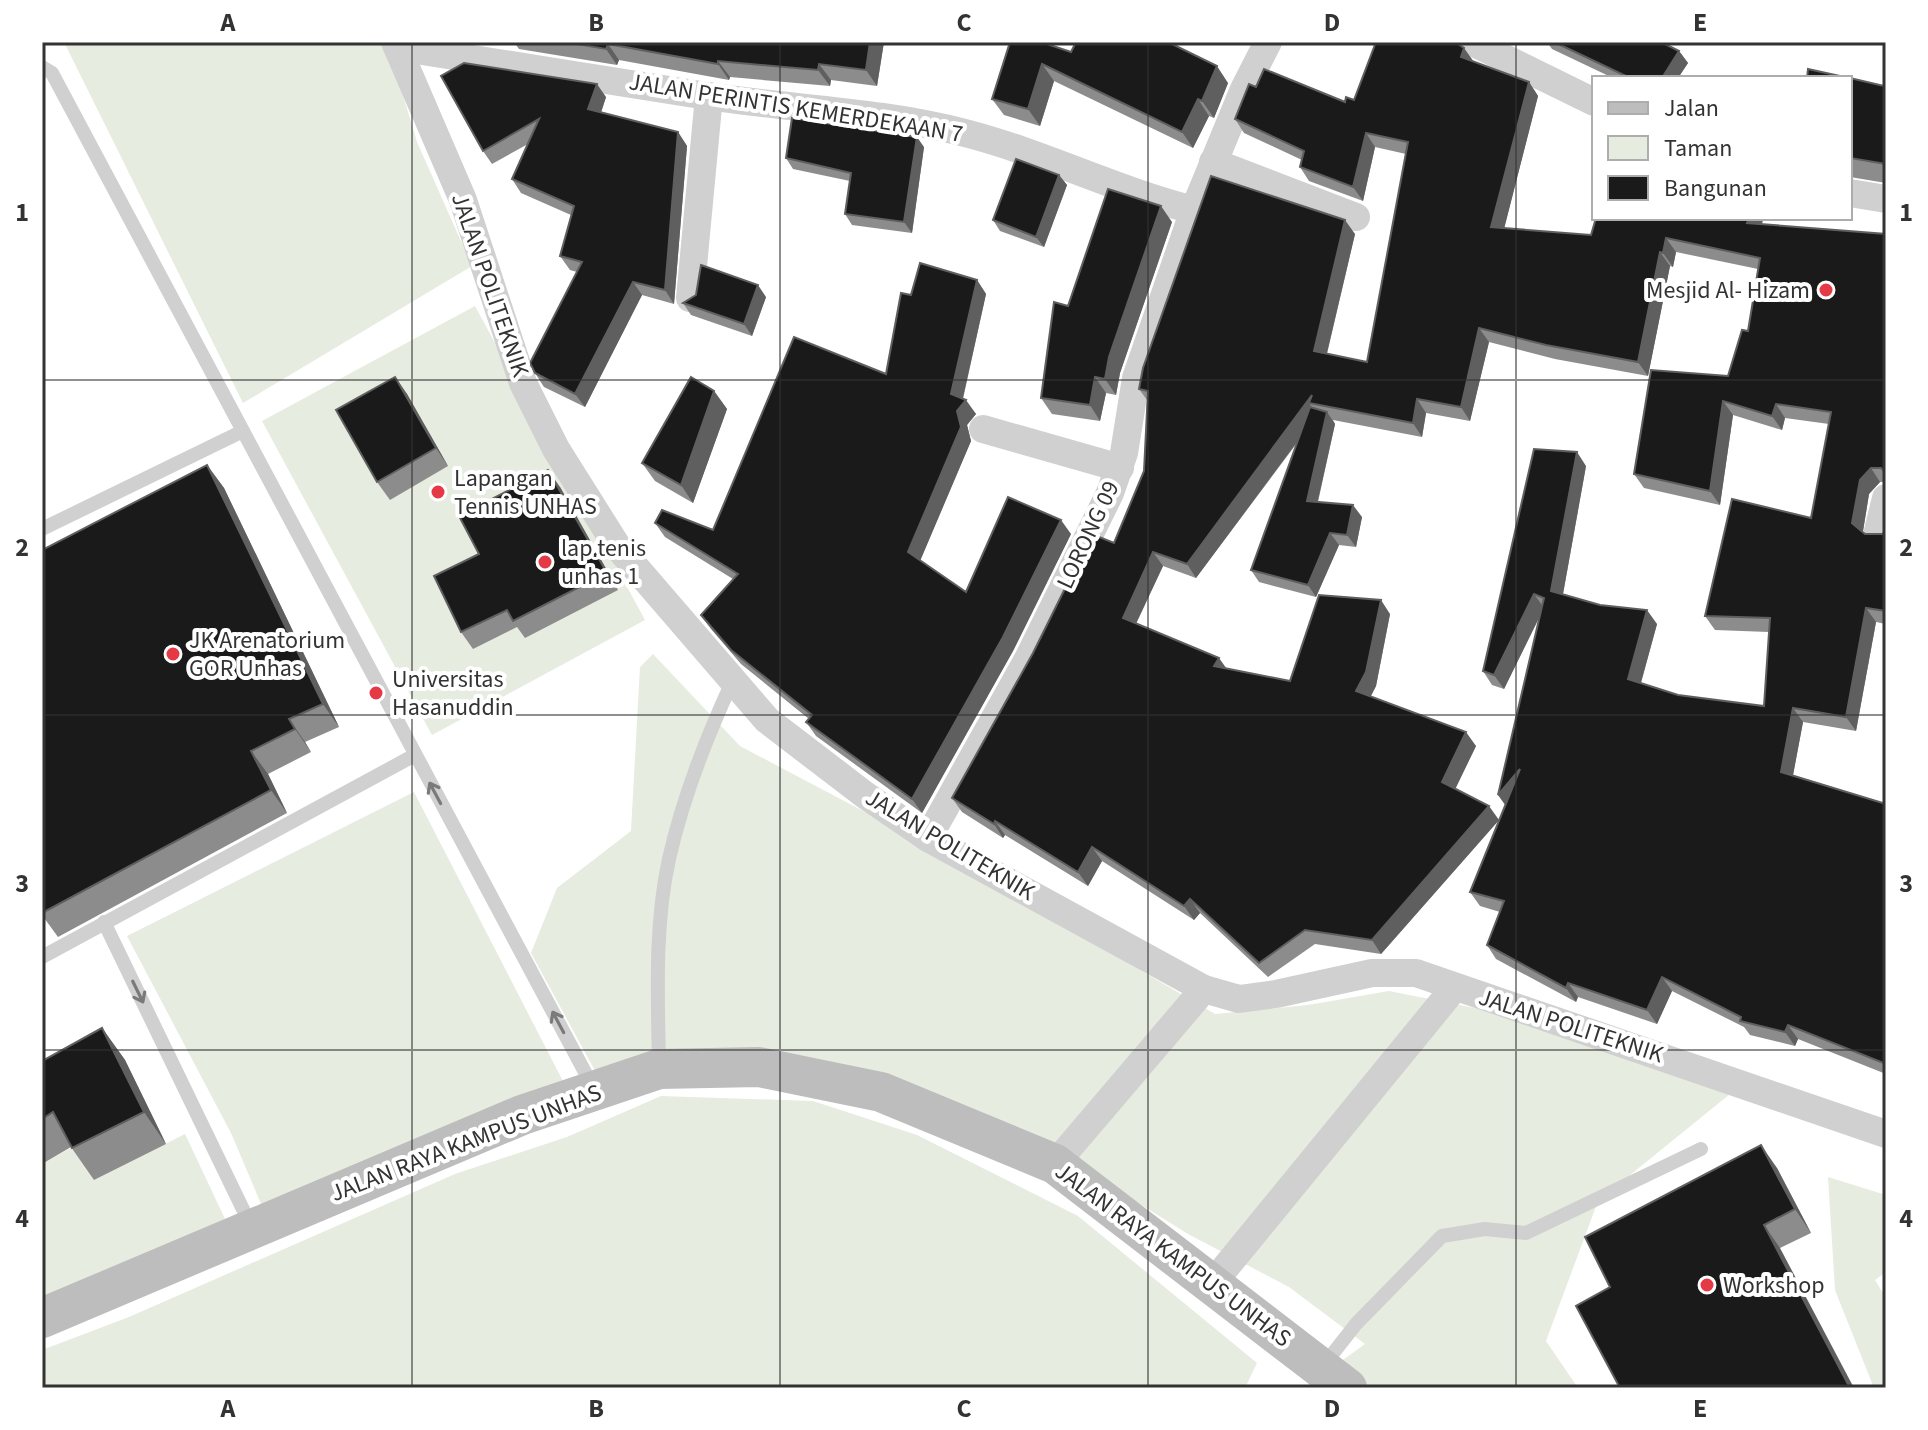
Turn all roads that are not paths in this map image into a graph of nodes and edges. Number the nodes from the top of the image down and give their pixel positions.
1 (1268, 42) edge
2 (1472, 42) edge
3 (396, 44) edge
4 (42, 67) edge
5 (709, 96) junction
6 (1592, 101) edge
7 (1213, 162) junction
8 (1852, 193) edge
9 (1886, 199) edge
10 (1194, 210) junction
11 (1356, 217) dead end
12 (690, 298) edge
13 (983, 429) dead end
14 (243, 431) junction
15 (1120, 468) junction
16 (1886, 498) edge
17 (42, 529) edge
18 (1882, 531) edge
19 (733, 680) junction
20 (415, 755) junction
21 (928, 838) junction
22 (104, 922) junction
23 (42, 957) edge
24 (1455, 987) junction
25 (1204, 989) junction
26 (659, 1069) junction
27 (595, 1091) junction
28 (1886, 1134) edge
29 (1701, 1149) dead end
30 (1055, 1164) junction
31 (252, 1229) junction
32 (1212, 1284) junction
33 (42, 1318) edge
34 (1334, 1378) edge

1 - 7 street
2 - 6 street
3 - 5 street, JALAN PERINTIS KEMERDEKAAN 7
3 - 19 street, JALAN POLITEKNIK
4 - 14 lane
5 - 10 street, JALAN PERINTIS KEMERDEKAAN 7
5 - 12 street
7 - 10 street
7 - 11 street
8 - 9 street
10 - 15 street, LORONG 09
13 - 15 street
14 - 17 lane
14 - 20 lane
15 - 21 street, LORONG 09
16 - 18 street
19 - 21 street, JALAN POLITEKNIK
19 - 26 lane
20 - 22 lane
27 -> 20 lane
21 - 25 street, JALAN POLITEKNIK
22 - 23 lane
22 -> 31 lane
24 - 25 street, JALAN POLITEKNIK
24 - 28 street, JALAN POLITEKNIK
24 - 32 street
25 - 30 street
26 - 27 street, JALAN RAYA KAMPUS UNHAS
26 - 30 street, JALAN RAYA KAMPUS UNHAS
27 - 31 street, JALAN RAYA KAMPUS UNHAS
29 - 34 lane
30 - 32 street, JALAN RAYA KAMPUS UNHAS
31 - 33 street, JALAN RAYA KAMPUS UNHAS
32 - 34 street, JALAN RAYA KAMPUS UNHAS

